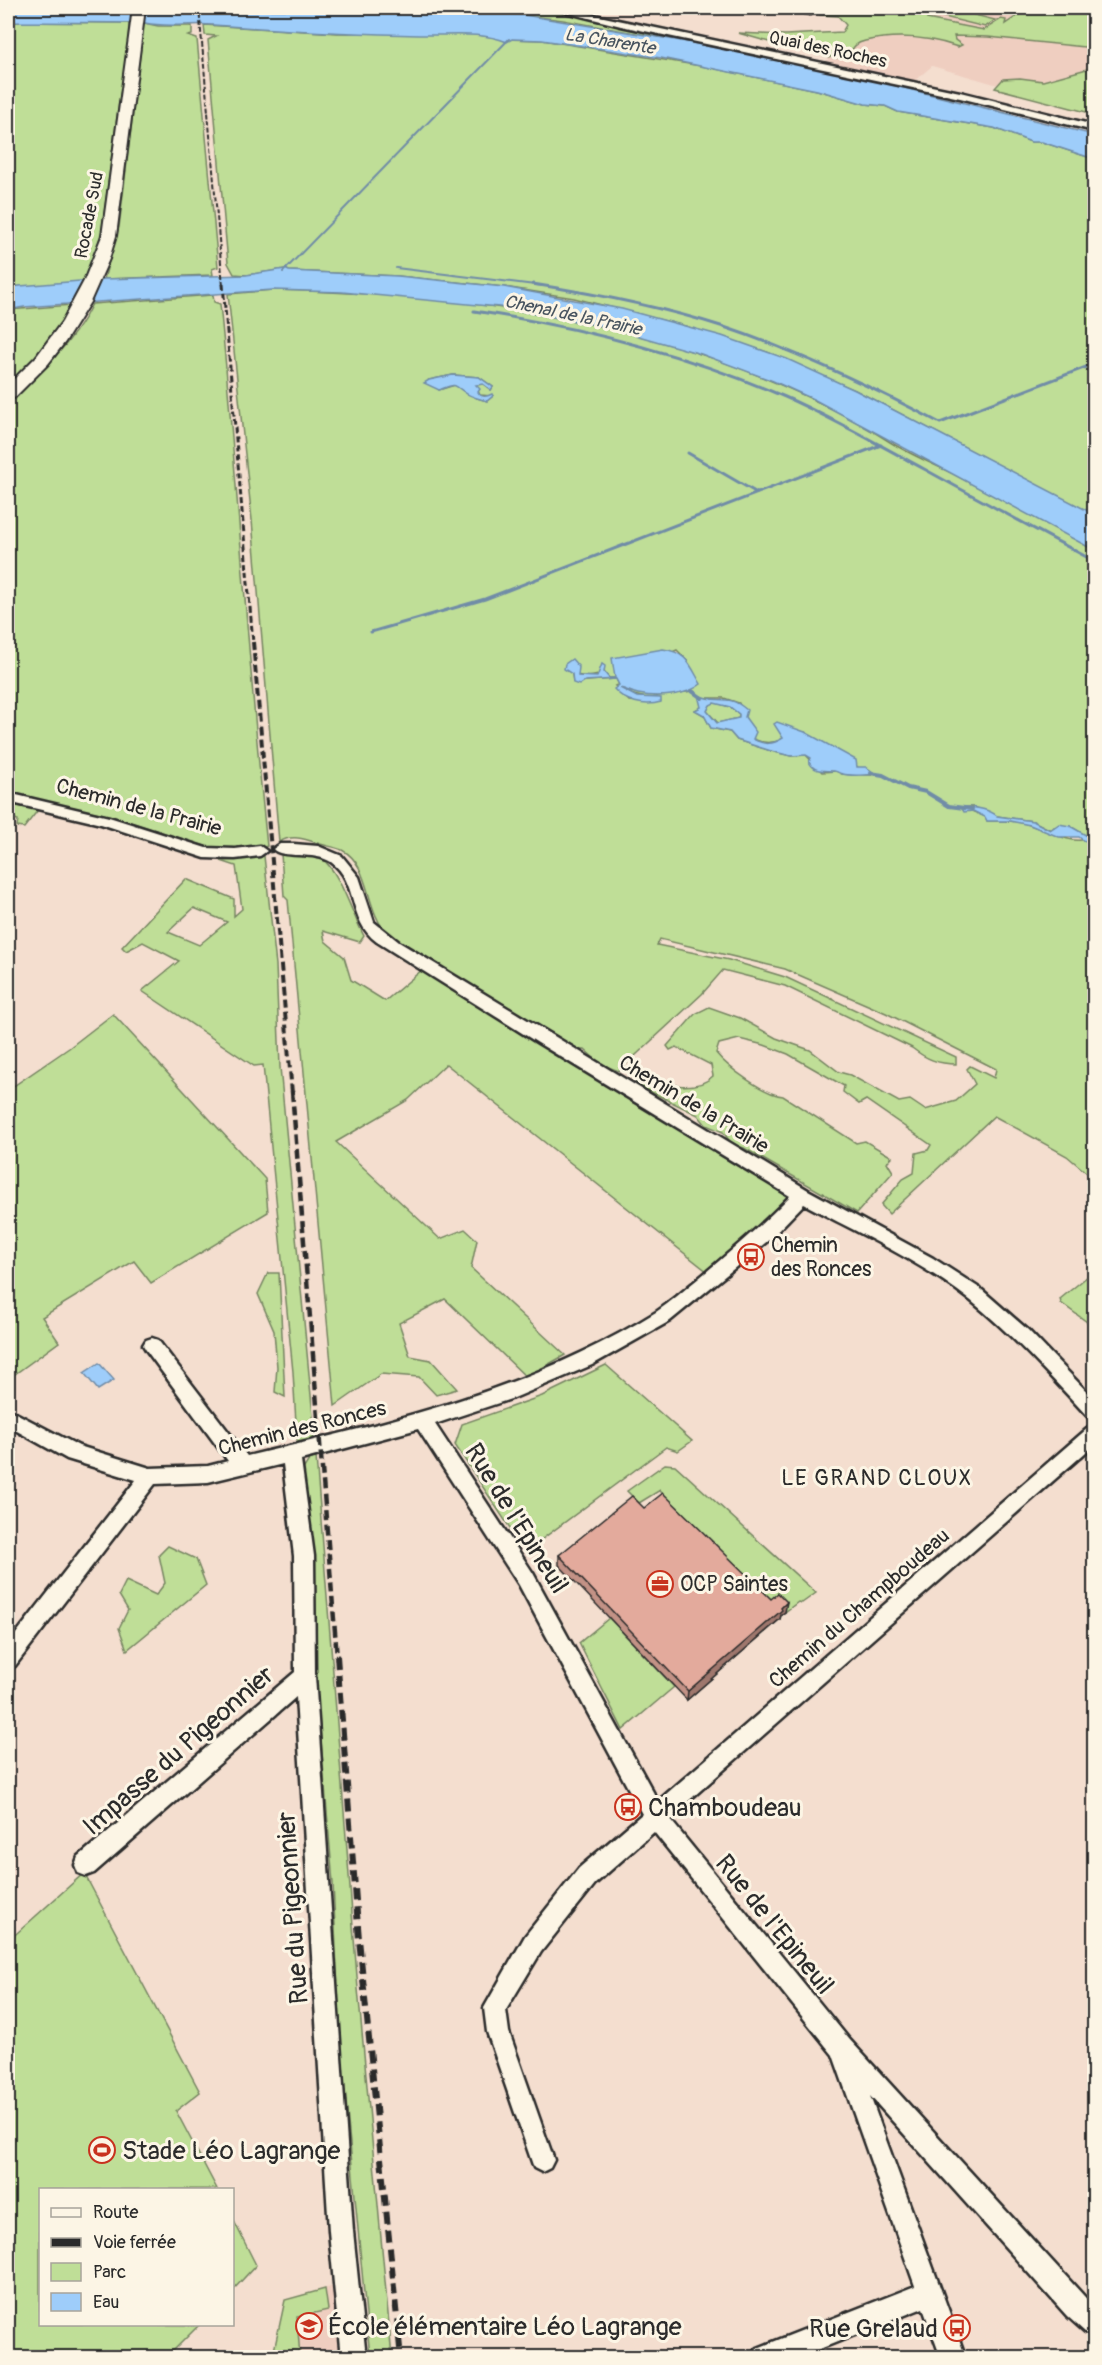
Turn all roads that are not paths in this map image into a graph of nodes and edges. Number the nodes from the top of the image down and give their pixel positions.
1 (139, 8) edge
2 (554, 8) edge
3 (596, 8) edge
4 (790, 8) edge
5 (824, 8) edge
6 (589, 16) junction
7 (1095, 128) edge
8 (8, 394) edge
9 (8, 798) edge
10 (280, 849) dead end
11 (260, 851) dead end
12 (802, 1195) junction
13 (152, 1345) dead end
14 (1095, 1411) edge
15 (8, 1417) edge
16 (422, 1420) junction
17 (1095, 1434) edge
18 (291, 1455) junction
19 (243, 1466) junction
20 (150, 1476) junction
21 (8, 1659) edge
22 (305, 1676) junction
23 (655, 1817) junction
24 (86, 1865) dead end
25 (841, 2047) junction
26 (542, 2160) dead end
27 (928, 2293) junction
28 (1095, 2323) edge
29 (354, 2358) edge
30 (764, 2358) edge
31 (954, 2358) edge

1 - 8 highway, Rocade Sud
2 - 6 street, Quai des Roches
3 - 6 street
4 - 5 street
6 - 7 street, Quai des Roches
9 - 11 street, Chemin de la Prairie
10 - 12 street, Chemin de la Prairie
12 - 14 street, Chemin de la Prairie
12 - 16 street, Chemin des Ronces
13 - 19 street
15 - 20 street, Chemin des Ronces
16 - 18 street, Chemin des Ronces
16 - 23 street, Rue de l'Epineuil
17 - 23 street, Chemin du Champboudeau
18 - 19 street, Chemin des Ronces
18 - 22 street, Rue du Pigeonnier
19 - 20 street, Chemin des Ronces
20 - 21 street
22 - 24 street, Impasse du Pigeonnier
22 - 29 street, Rue du Pigeonnier
23 - 25 street, Rue de l'Epineuil
23 - 26 street, Chemin du Champboudeau
25 - 27 street
25 - 28 street, Rue de l'Epineuil
27 - 30 street
27 - 31 street

